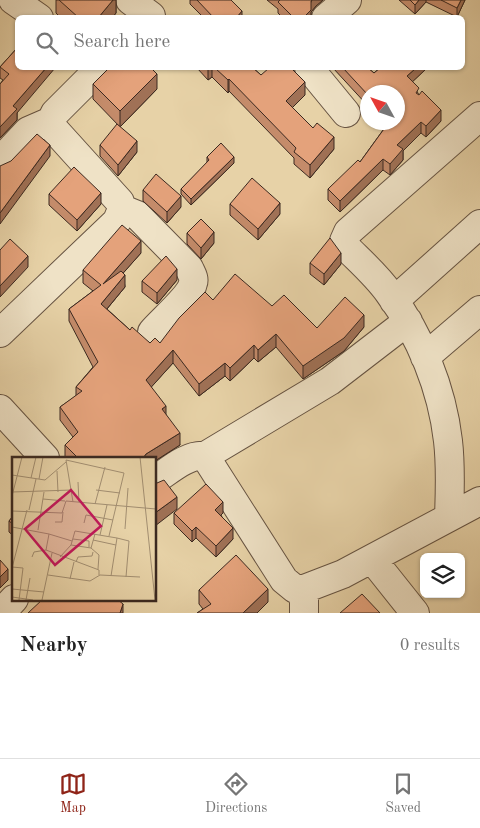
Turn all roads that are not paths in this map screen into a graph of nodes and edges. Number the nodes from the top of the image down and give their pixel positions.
1 (2, 0) edge
2 (13, 0) edge
3 (347, 0) edge
4 (0, 4) edge
5 (35, 15) edge
6 (330, 15) edge
7 (98, 70) edge
8 (311, 70) edge
9 (346, 113) dead end
10 (480, 116) edge
11 (51, 121) junction
12 (0, 161) edge
13 (122, 209) junction
14 (480, 224) edge
15 (480, 310) edge
16 (401, 311) junction
17 (152, 332) dead end
18 (0, 333) edge
19 (425, 357) junction
20 (0, 409) edge
21 (205, 456) junction
22 (43, 457) edge
23 (156, 479) edge
24 (480, 501) edge
25 (450, 517) junction
26 (372, 559) junction
27 (13, 600) edge
28 (304, 601) edge
29 (1, 613) edge
30 (415, 613) edge

1 - 4 street
2 - 5 street
3 - 6 street
7 - 11 street
8 - 9 street
10 - 16 street
11 - 12 street
11 - 13 street
13 - 17 street
13 - 18 street
14 - 16 street
15 - 19 street
16 - 19 street
16 - 21 street
19 - 25 street
20 - 22 street
21 - 23 street
21 - 28 street
24 - 25 street
25 - 26 street
26 - 28 street
26 - 30 street
27 - 29 street

